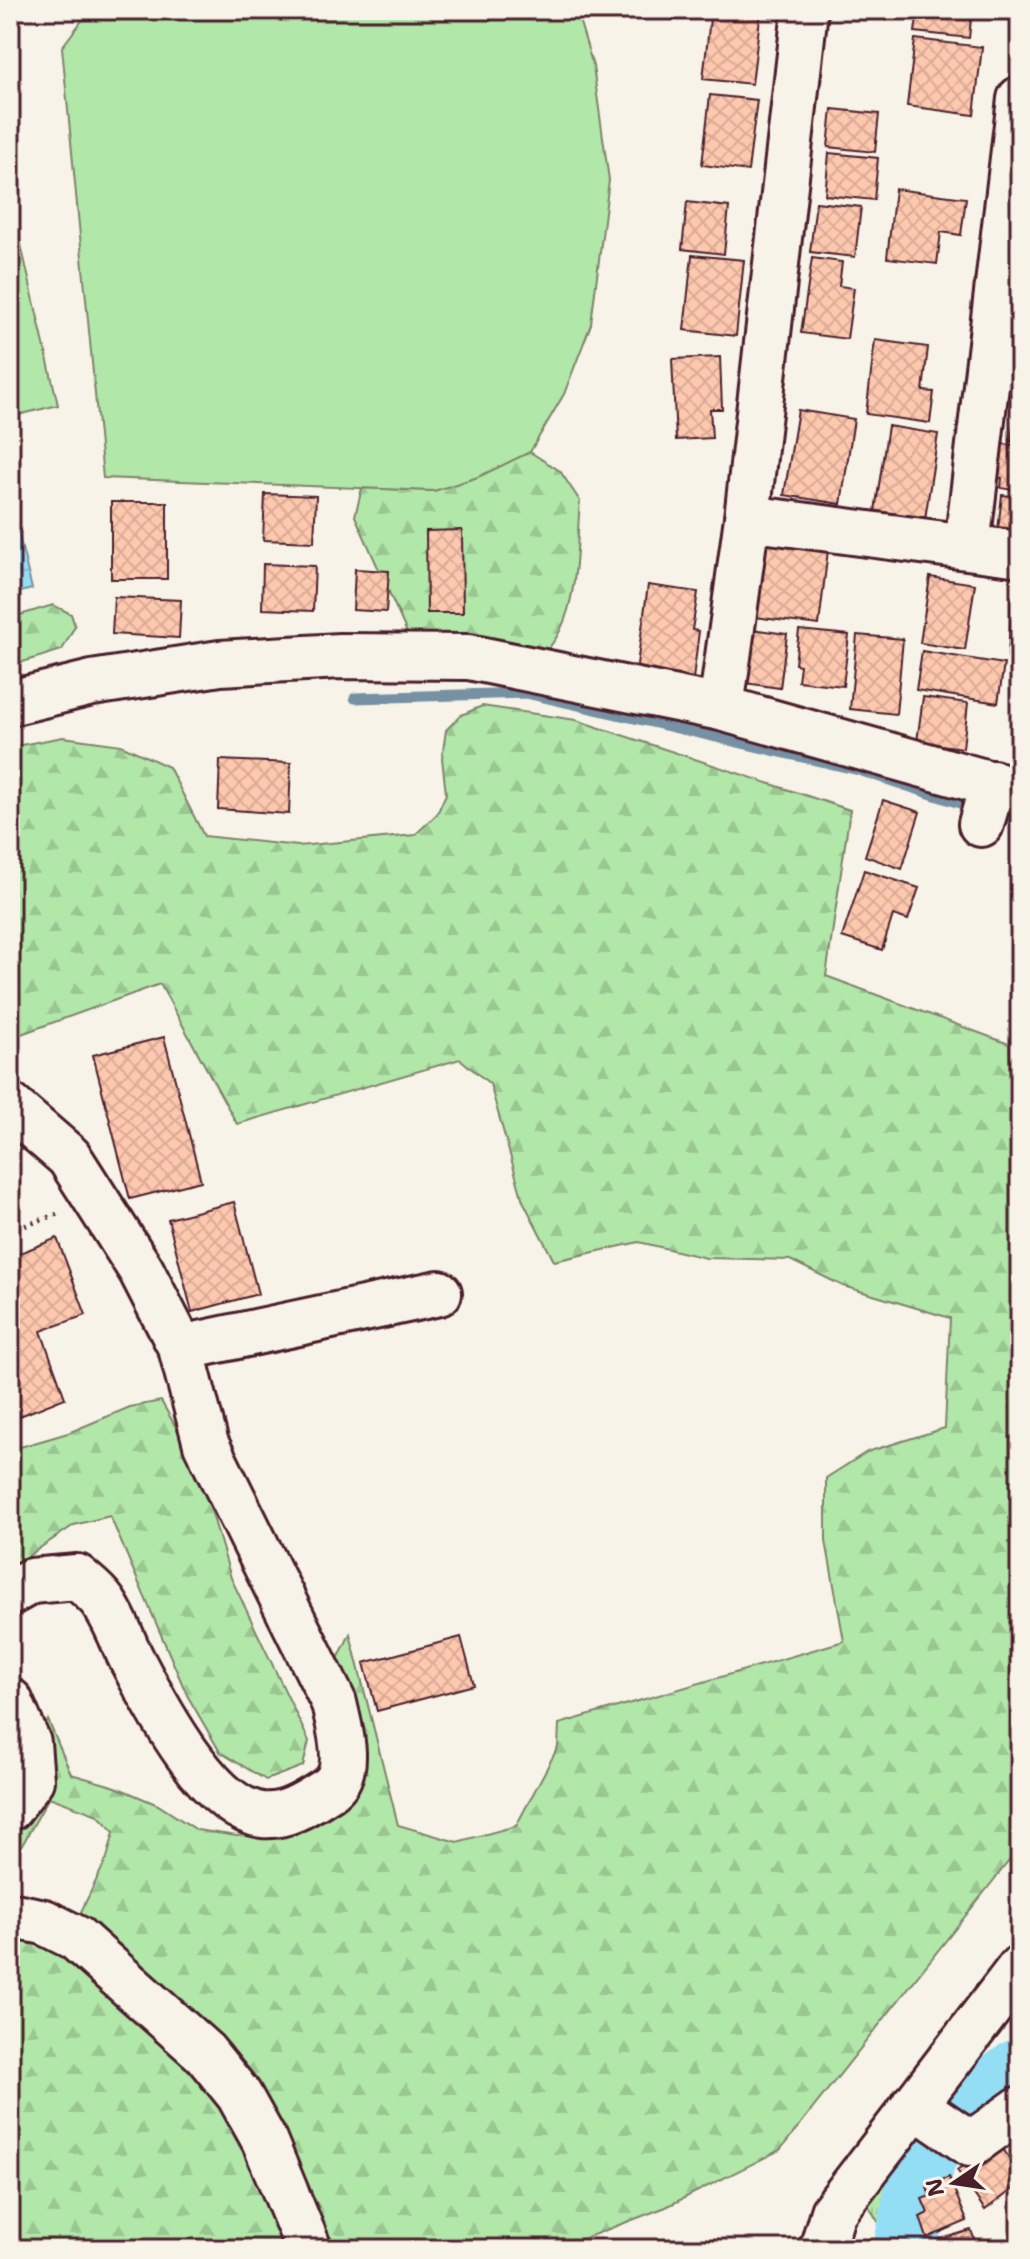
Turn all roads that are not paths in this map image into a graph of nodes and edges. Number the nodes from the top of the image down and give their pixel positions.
1 (805, 10) edge
2 (1020, 99) edge
3 (747, 518) junction
4 (967, 546) junction
5 (1020, 554) edge
6 (10, 703) edge
7 (721, 708) junction
8 (1006, 788) edge
9 (981, 824) dead end
10 (10, 1106) edge
11 (439, 1293) dead end
12 (181, 1348) junction
13 (10, 1593) edge
14 (10, 1701) edge
15 (10, 1808) edge
16 (10, 1915) edge
17 (1020, 1968) edge
18 (921, 2108) junction
19 (1020, 2109) edge
20 (309, 2249) edge
21 (822, 2249) edge

1 - 3 street
2 - 4 street
3 - 4 street
3 - 7 street
4 - 5 street
6 - 7 street
7 - 8 street
8 - 9 street
10 - 12 street
11 - 12 street
12 - 13 street
14 - 15 street
16 - 20 street
17 - 18 street
18 - 19 street
18 - 21 street

